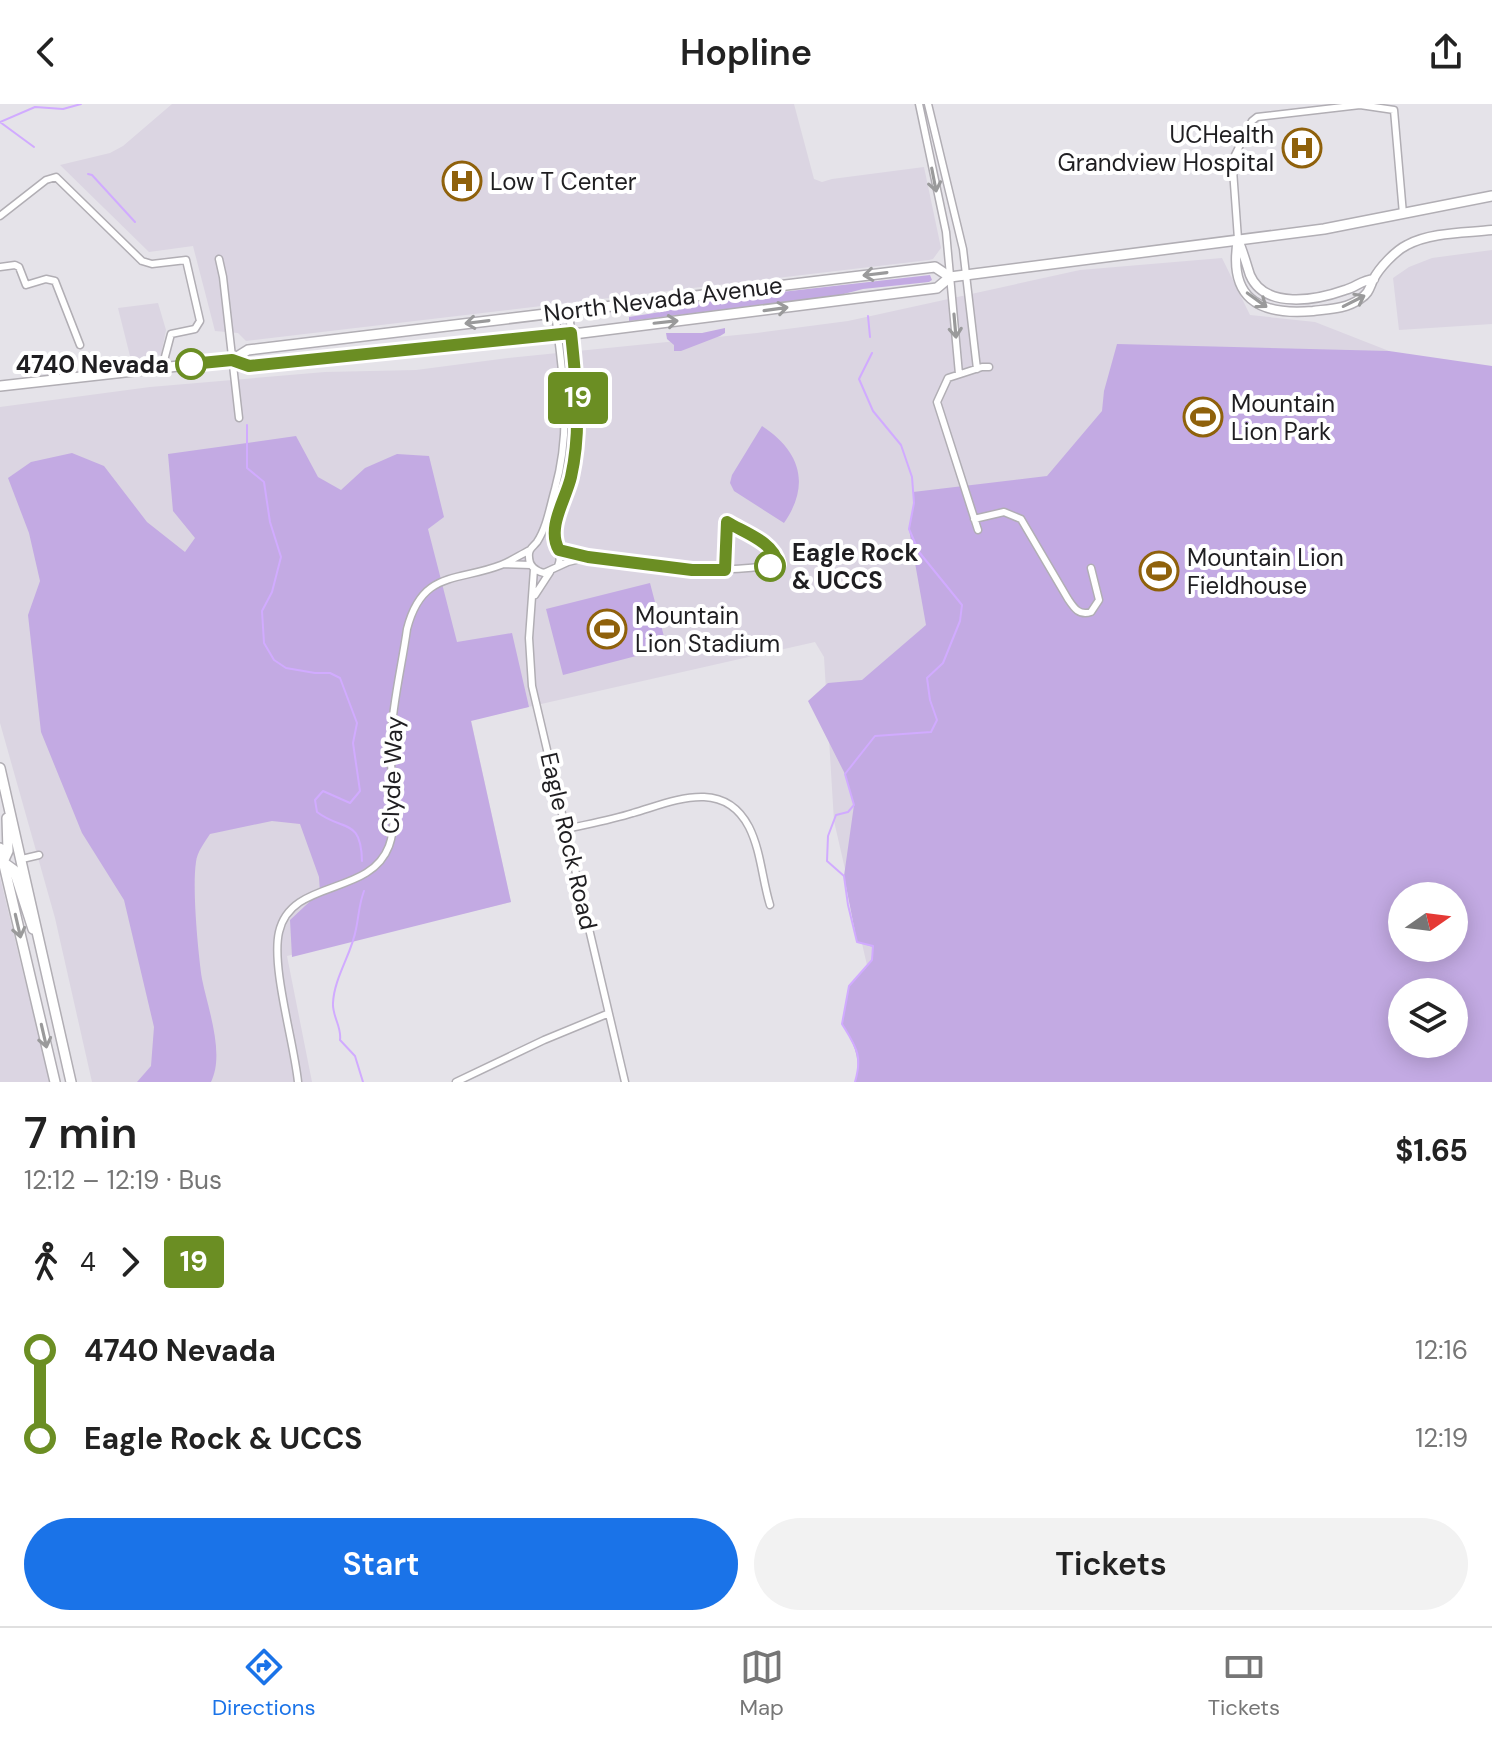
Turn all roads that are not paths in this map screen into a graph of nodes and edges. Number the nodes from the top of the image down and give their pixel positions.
1 (919, 104) edge
2 (926, 109) edge
3 (911, 116) dead end
4 (934, 146) junction
5 (919, 149) dead end
6 (1492, 196) edge
7 (1403, 214) junction
8 (0, 216) edge
9 (1492, 230) edge
10 (1238, 239) junction
11 (219, 259) dead end
12 (0, 267) edge
13 (966, 275) junction
14 (950, 277) junction
15 (1374, 279) junction
16 (569, 310) junction
17 (555, 312) junction
18 (571, 333) junction
19 (558, 336) junction
20 (80, 345) dead end
21 (232, 360) junction
22 (989, 367) dead end
23 (162, 368) junction
24 (977, 369) junction
25 (959, 374) junction
26 (0, 386) edge
27 (239, 418) dead end
28 (974, 519) junction
29 (978, 530) dead end
30 (536, 543) junction
31 (558, 547) junction
32 (530, 550) junction
33 (588, 557) junction
34 (504, 564) junction
35 (558, 566) junction
36 (532, 567) junction
37 (1091, 568) dead end
38 (725, 570) junction
39 (550, 572) junction
40 (533, 598) junction
41 (0, 768) edge
42 (5, 790) junction
43 (566, 829) junction
44 (0, 848) edge
45 (39, 855) dead end
46 (22, 859) junction
47 (2, 862) edge
48 (770, 905) dead end
49 (43, 953) junction
50 (607, 1014) junction
51 (55, 1082) edge
52 (71, 1082) edge
53 (298, 1082) edge
54 (456, 1082) edge
55 (625, 1082) edge

1 - 2 street
2 - 3 street
2 - 4 street
4 - 5 street
4 - 13 street
4 -> 14 street
6 - 7 main road, North Nevada Avenue
7 - 10 main road, North Nevada Avenue
7 - 10 street
8 - 23 street
9 - 15 main road
10 - 13 main road, North Nevada Avenue
10 - 15 main road
10 -> 15 main road
11 - 21 street
12 - 20 street
13 - 14 main road, North Nevada Avenue
13 - 24 street
14 -> 16 main road, North Nevada Avenue
18 -> 14 main road, North Nevada Avenue
14 -> 25 street
16 - 17 main road, North Nevada Avenue
16 - 18 street
17 - 19 street
17 -> 21 main road, North Nevada Avenue
18 - 19 main road, North Nevada Avenue
18 - 31 street
19 - 21 main road, North Nevada Avenue
19 - 30 street
21 - 23 main road, North Nevada Avenue
21 - 27 street
22 - 24 street
23 - 26 main road, North Nevada Avenue
24 - 25 street
25 - 28 street
28 - 29 street
28 - 37 street
30 - 31 street
30 - 32 street
31 - 33 street
31 - 35 street
32 - 34 street
32 - 36 street, Eagle Rock Road
33 - 35 street
33 - 38 street
34 - 36 street
34 - 53 street, Clyde Way
35 - 39 street, Eagle Rock Road
36 - 39 street
36 - 40 street, Eagle Rock Road
38 - 38 street
39 - 40 street, Eagle Rock Road
40 - 43 street, Eagle Rock Road
41 - 42 main road
42 - 46 main road
42 - 47 main road
43 - 48 street
43 - 50 street, Eagle Rock Road
44 - 47 main road
45 - 46 street
46 - 49 main road
47 - 49 main road
47 -> 51 main road
49 - 52 main road
50 - 54 street
50 - 55 street, Eagle Rock Road

